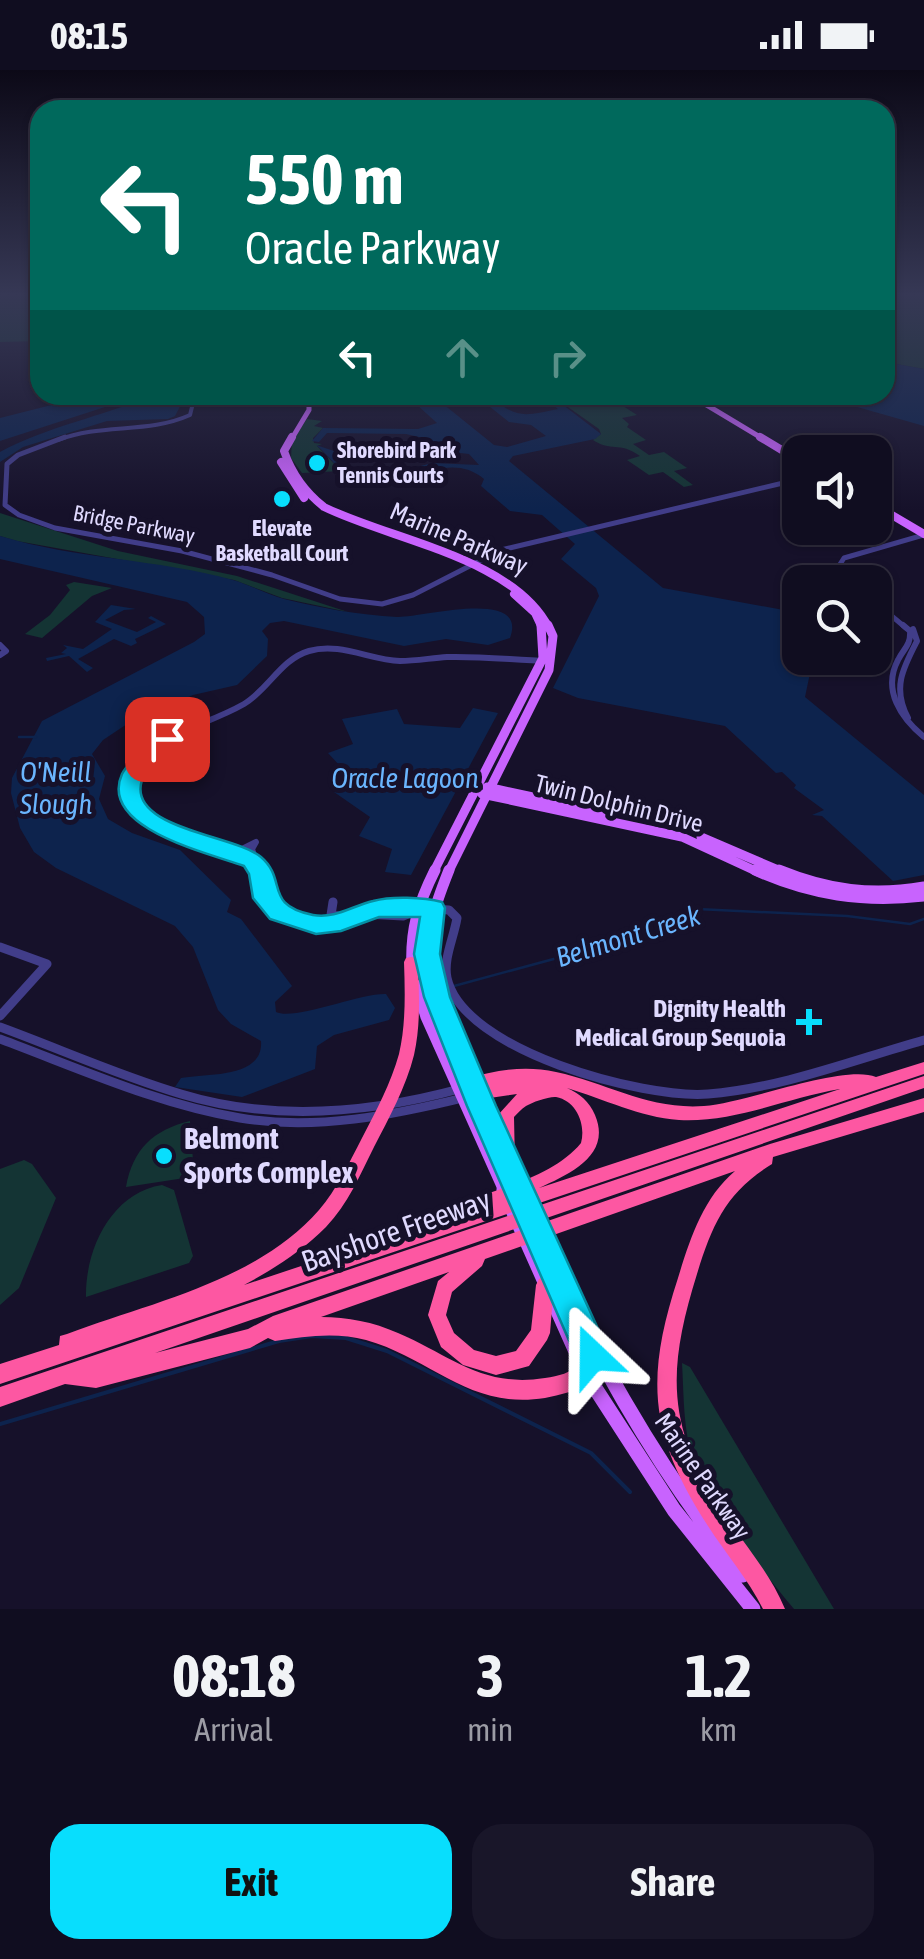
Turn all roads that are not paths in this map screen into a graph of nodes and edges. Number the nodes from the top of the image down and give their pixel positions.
1 (192, 405) edge
2 (304, 405) edge
3 (710, 405) edge
4 (782, 447) edge
5 (782, 482) edge
6 (892, 514) edge
7 (924, 534) edge
8 (459, 565) junction
9 (840, 565) edge
10 (892, 613) edge
11 (546, 660) junction
12 (924, 734) edge
13 (482, 790) junction
14 (233, 851) junction
15 (259, 868) junction
16 (924, 887) edge
17 (924, 896) edge
18 (333, 902) dead end
19 (433, 908) junction
20 (416, 911) junction
21 (365, 914) junction
22 (0, 947) edge
23 (411, 962) junction
24 (0, 1016) edge
25 (0, 1028) edge
26 (0, 1039) edge
27 (924, 1040) edge
28 (924, 1068) edge
29 (882, 1082) junction
30 (924, 1082) edge
31 (467, 1091) junction
32 (574, 1102) junction
33 (924, 1104) edge
34 (274, 1117) junction
35 (795, 1144) junction
36 (505, 1172) junction
37 (504, 1245) junction
38 (372, 1248) junction
39 (537, 1249) junction
40 (544, 1285) junction
41 (250, 1339) junction
42 (592, 1348) junction
43 (0, 1372) edge
44 (586, 1374) junction
45 (64, 1375) junction
46 (0, 1397) edge
47 (753, 1609) edge
48 (774, 1609) edge

1 - 8 street, Bridge Parkway
2 - 8 main road, Marine Parkway
3 - 4 main road
5 - 8 street, Bridge Parkway
6 - 7 main road
7 - 9 street
8 - 11 main road, Marine Parkway
10 - 12 street
11 - 13 main road, Marine Parkway
11 - 14 street
13 - 16 main road, Twin Dolphin Drive
13 - 17 main road, Twin Dolphin Drive
13 - 19 main road, Marine Parkway
13 - 20 main road, Marine Parkway
14 - 15 street
14 - 15 street
15 - 21 street
18 - 21 street
19 - 20 street
19 - 27 street
19 - 31 main road, Marine Parkway
20 - 21 street
20 - 23 main road, Marine Parkway
22 - 24 street
23 - 31 main road, Marine Parkway
23 - 43 highway
25 - 34 street
26 - 34 street
28 - 29 highway, Bayshore Freeway
29 - 31 highway
29 - 38 highway, Bayshore Freeway
30 - 45 highway, Bayshore Freeway
31 - 32 highway
31 - 34 street
31 - 34 street
31 - 36 main road, Marine Parkway
32 - 36 highway
32 - 38 highway
33 - 35 highway
35 - 37 highway
35 - 48 highway
36 - 39 main road, Marine Parkway
37 - 40 highway
37 - 41 highway
38 - 43 highway, Bayshore Freeway
39 - 40 main road, Marine Parkway
39 - 42 main road, Marine Parkway
40 - 44 main road, Marine Parkway
41 - 44 highway
41 - 45 highway
42 - 44 highway
42 - 48 main road, Marine Parkway
44 - 47 main road, Marine Parkway
45 - 46 highway, Bayshore Freeway

